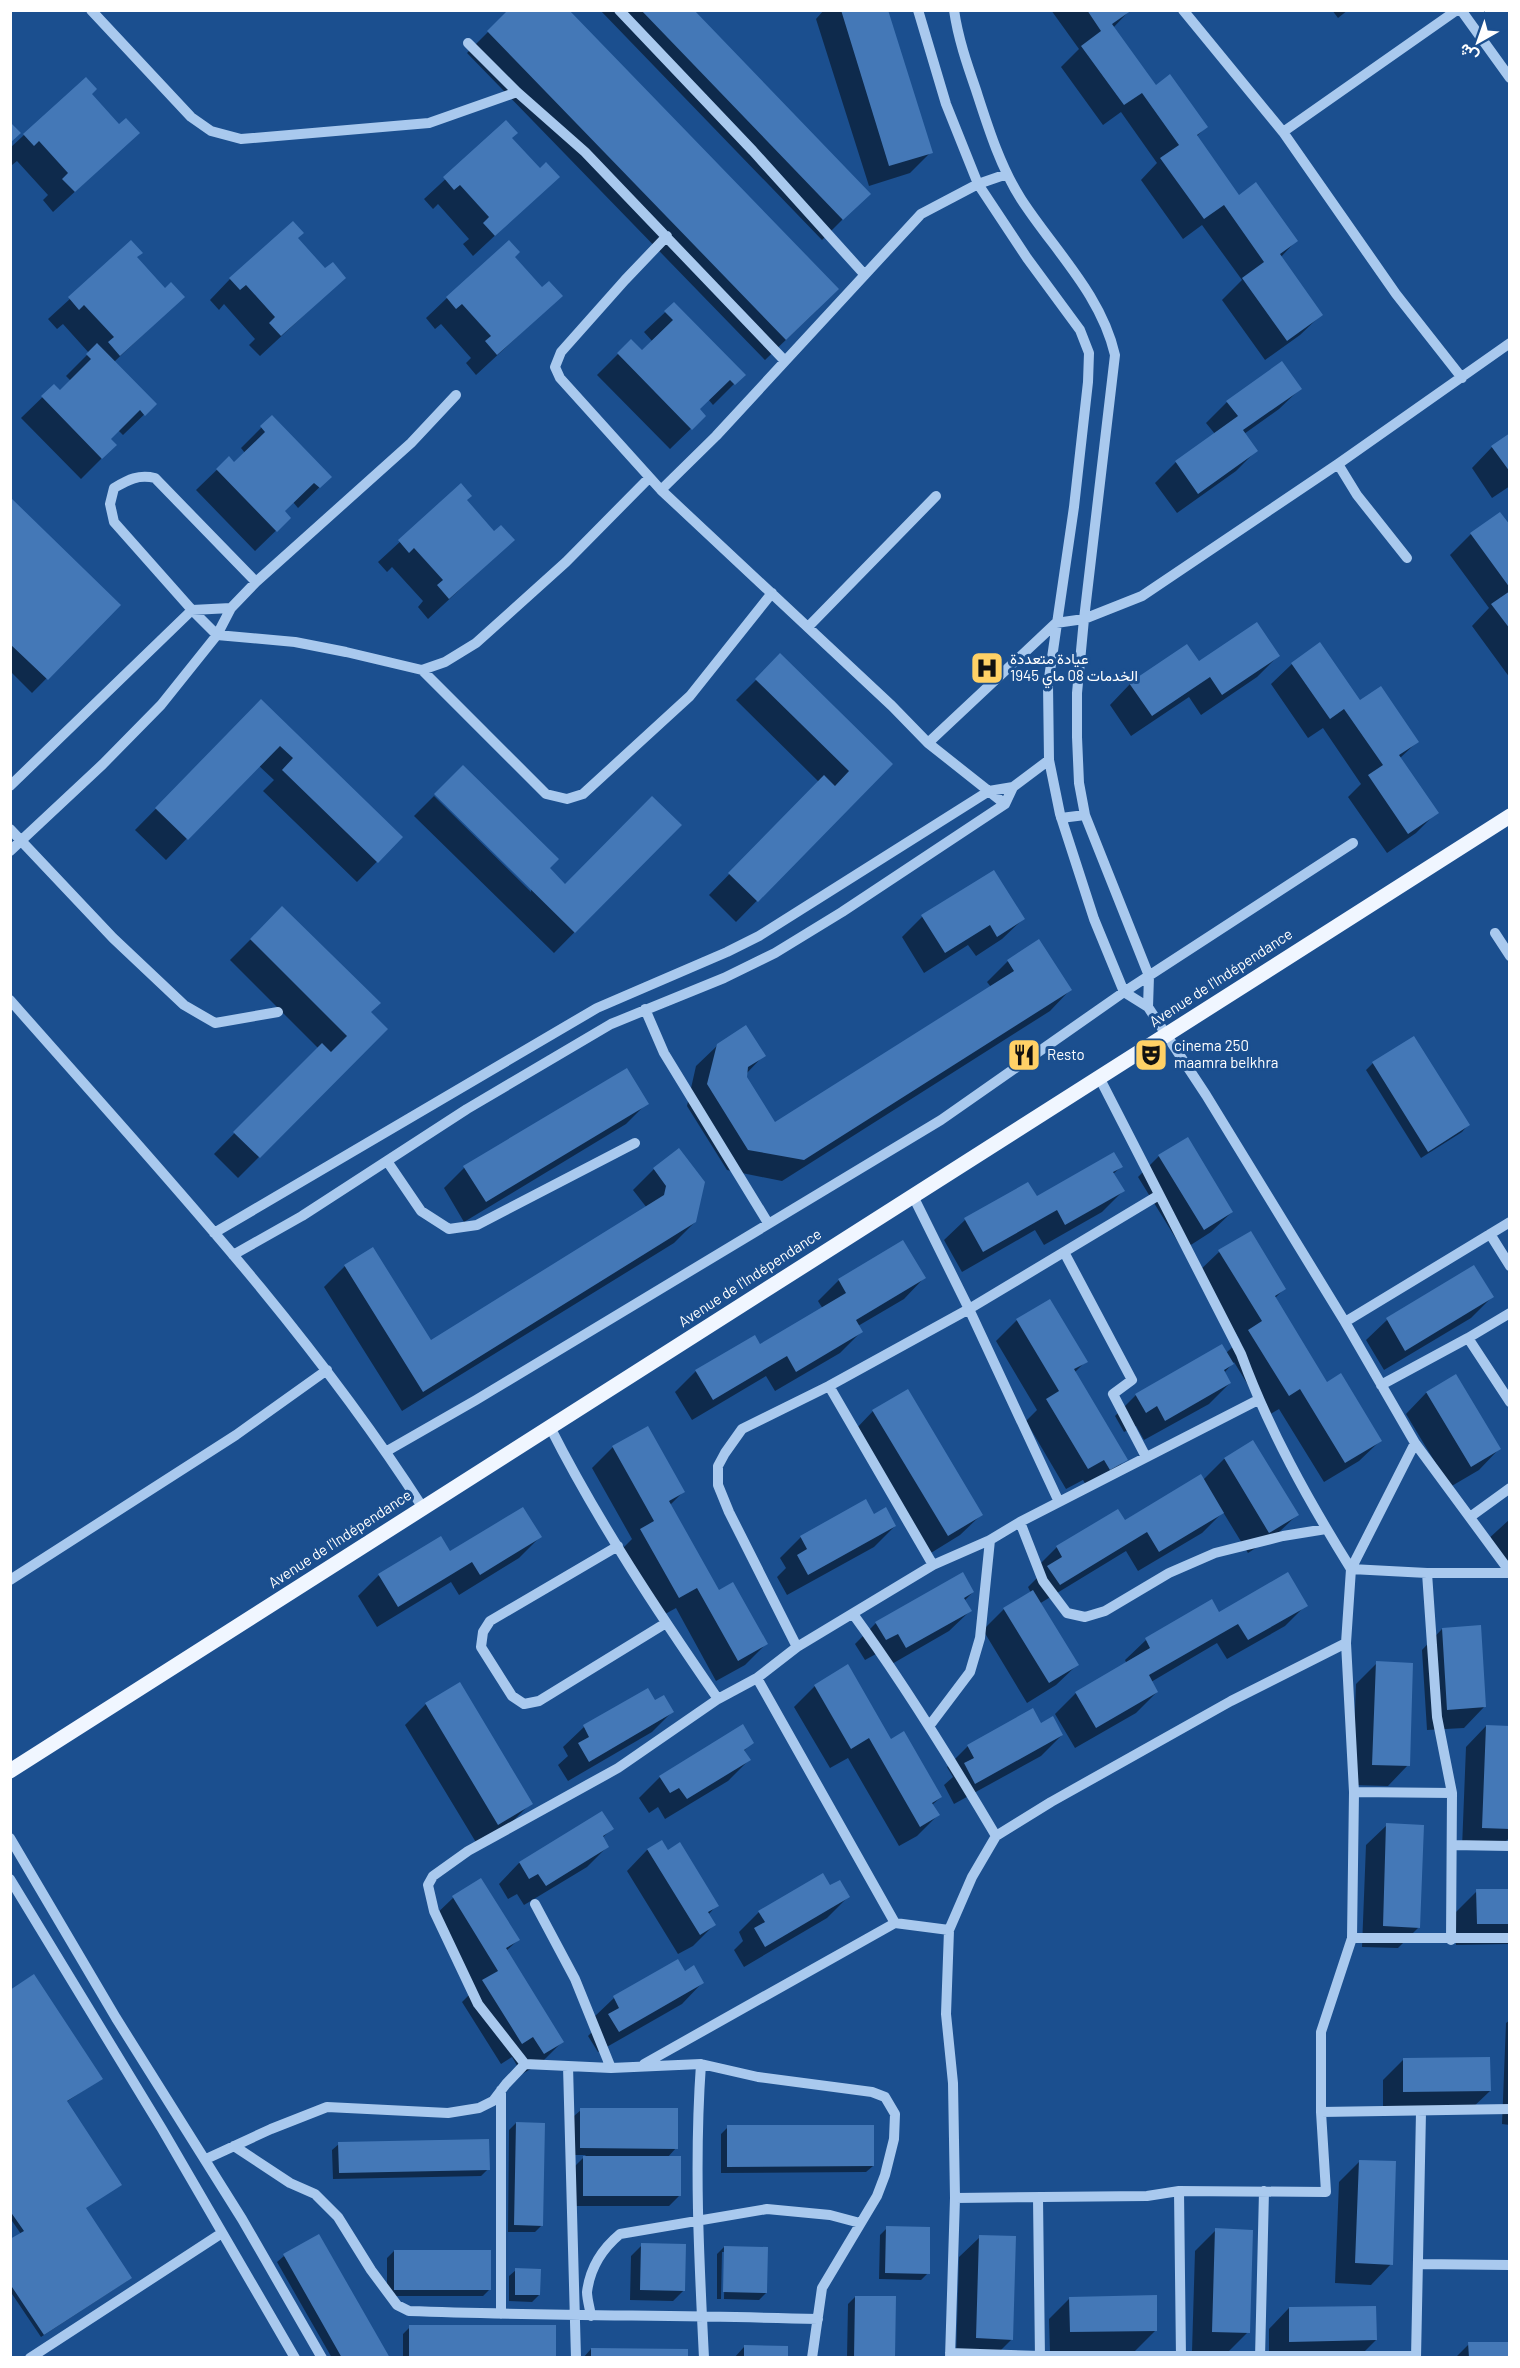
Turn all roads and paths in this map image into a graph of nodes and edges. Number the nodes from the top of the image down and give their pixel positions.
1 (92, 10) edge
2 (619, 10) edge
3 (918, 10) edge
4 (954, 10) edge
5 (1184, 10) edge
6 (1457, 10) edge
7 (1461, 10) edge
8 (468, 43) dead end
9 (1509, 78) edge
10 (517, 92) junction
11 (1283, 132) junction
12 (1007, 174) junction
13 (978, 184) junction
14 (667, 236) junction
15 (864, 274) junction
16 (1509, 343) edge
17 (784, 360) junction
18 (1462, 378) junction
19 (456, 395) dead end
20 (1338, 464) junction
21 (649, 478) junction
22 (661, 490) junction
23 (936, 496) dead end
24 (1407, 558) dead end
25 (256, 582) junction
26 (772, 593) junction
27 (231, 608) junction
28 (192, 610) junction
29 (1084, 619) junction
30 (1056, 623) junction
31 (808, 627) junction
32 (217, 635) junction
33 (422, 670) junction
34 (928, 743) junction
35 (1049, 760) junction
36 (10, 786) edge
37 (1013, 787) junction
38 (989, 791) junction
39 (1005, 804) junction
40 (1085, 815) junction
41 (1509, 816) edge
42 (1061, 818) junction
43 (10, 829) edge
44 (22, 841) junction
45 (1353, 843) dead end
46 (10, 851) edge
47 (1495, 933) dead end
48 (1509, 957) edge
49 (1149, 976) junction
50 (1124, 992) junction
51 (10, 1000) edge
52 (1149, 1007) junction
53 (645, 1009) junction
54 (278, 1012) dead end
55 (1167, 1034) junction
56 (1099, 1077) junction
57 (635, 1143) dead end
58 (387, 1161) junction
59 (1159, 1195) junction
60 (913, 1196) junction
61 (1509, 1222) edge
62 (768, 1223) junction
63 (214, 1233) junction
64 (1490, 1234) junction
65 (1064, 1252) junction
66 (233, 1255) junction
67 (1509, 1266) edge
68 (969, 1309) junction
69 (1509, 1313) edge
70 (1345, 1322) junction
71 (1468, 1338) junction
72 (327, 1370) junction
73 (1381, 1385) junction
74 (829, 1386) junction
75 (1506, 1390) edge
76 (1258, 1400) junction
77 (1509, 1402) edge
78 (550, 1427) junction
79 (1415, 1443) junction
80 (387, 1451) junction
81 (1146, 1457) junction
82 (1509, 1488) edge
83 (1059, 1502) junction
84 (423, 1508) junction
85 (1470, 1517) junction
86 (1020, 1522) junction
87 (1326, 1529) junction
88 (990, 1540) junction
89 (618, 1546) junction
90 (933, 1565) junction
91 (1351, 1569) junction
92 (1509, 1572) edge
93 (1427, 1573) junction
94 (10, 1580) edge
95 (853, 1614) junction
96 (666, 1623) junction
97 (1346, 1643) junction
98 (797, 1647) junction
99 (756, 1678) junction
100 (718, 1699) junction
101 (930, 1725) junction
102 (10, 1771) edge
103 (1354, 1792) junction
104 (1452, 1792) junction
105 (996, 1836) junction
106 (10, 1838) edge
107 (1452, 1845) junction
108 (1509, 1845) edge
109 (10, 1879) edge
110 (535, 1904) dead end
111 (895, 1923) junction
112 (949, 1930) junction
113 (1352, 1938) junction
114 (1509, 1938) edge
115 (1451, 1940) junction
116 (525, 2064) junction
117 (701, 2064) junction
118 (568, 2066) junction
119 (640, 2066) junction
120 (611, 2068) junction
121 (501, 2090) junction
122 (1509, 2109) edge
123 (1321, 2112) junction
124 (1421, 2112) junction
125 (234, 2146) junction
126 (206, 2159) junction
127 (1179, 2191) junction
128 (1264, 2191) junction
129 (955, 2198) junction
130 (1038, 2198) junction
131 (698, 2222) junction
132 (861, 2223) junction
133 (222, 2233) junction
134 (1418, 2264) junction
135 (1509, 2265) edge
136 (501, 2314) junction
137 (574, 2315) junction
138 (701, 2315) junction
139 (591, 2316) junction
140 (818, 2319) junction
141 (950, 2355) edge
142 (1181, 2356) edge
143 (1260, 2356) edge
144 (1040, 2357) edge
145 (1416, 2357) edge
146 (30, 2358) edge
147 (295, 2358) edge
148 (322, 2358) edge
149 (576, 2358) edge
150 (704, 2358) edge
151 (812, 2358) edge

1 - 10 street
2 - 15 street
3 - 13 street
4 - 12 street
5 - 11 street
6 - 11 street
7 - 9 street
8 - 10 street
10 - 14 street
11 - 18 street
12 - 13 street
12 - 29 street
13 - 15 street
13 - 30 street
14 - 17 street
14 - 21 street
15 - 17 street
16 - 18 street
17 - 22 street
18 - 20 street
19 - 25 street
20 - 24 street
20 - 29 street
21 - 22 street
21 - 33 street
22 - 26 street
23 - 31 street
25 - 27 street
25 - 28 street
26 - 31 street
26 - 33 street
27 - 28 street
27 - 32 street
28 - 32 street
28 - 36 street
29 - 30 street
29 - 40 street
30 - 34 street
30 - 35 street
31 - 34 street
32 - 33 street
32 - 44 street
34 - 38 street
35 - 37 street
35 - 42 street
37 - 38 street
37 - 39 street
38 - 39 street
38 - 63 street
39 - 53 street
40 - 42 street
40 - 49 street
41 - 55 main road, Avenue de l'Indépendance
42 - 50 street
43 - 44 street
44 - 46 street
44 - 54 street
45 - 49 street
47 - 48 street
49 - 50 street
49 - 52 street
50 - 52 street
50 - 62 street
51 - 63 street
52 - 55 street
53 - 58 street
53 - 62 street
55 - 56 main road, Avenue de l'Indépendance
55 - 70 street
56 - 59 street
56 - 60 main road, Avenue de l'Indépendance
57 - 58 street
58 - 66 street
59 - 65 street
59 - 76 street
60 - 68 street
60 - 78 main road, Avenue de l'Indépendance
61 - 64 street
62 - 80 street
63 - 66 street
64 - 67 street
64 - 70 street
65 - 68 street
65 - 81 street
66 - 72 street
68 - 74 street
68 - 83 street
69 - 71 street
70 - 73 street
71 - 73 street
71 - 75 street
72 - 80 street
72 - 94 street
73 - 79 street
74 - 90 street
74 - 98 street
75 - 77 street
76 - 81 street
76 - 87 street
78 - 84 main road, Avenue de l'Indépendance
78 - 89 street
79 - 85 street
79 - 91 street
80 - 84 street
81 - 83 street
82 - 85 street
83 - 86 street
84 - 102 main road, Avenue de l'Indépendance
85 - 92 street
86 - 87 street
86 - 88 street
87 - 91 street
88 - 90 street
88 - 101 street
89 - 96 street
89 - 96 street
90 - 95 street
91 - 93 street
91 - 97 street
92 - 93 street
93 - 104 street
95 - 98 street
95 - 101 street
96 - 100 street
97 - 103 street
97 - 105 street
98 - 99 street
99 - 100 street
99 - 111 street
100 - 116 street
101 - 105 street
103 - 104 street
103 - 113 street
104 - 107 street
105 - 112 street
106 - 126 street
107 - 108 street
107 - 115 street
109 - 133 street
110 - 120 street
111 - 112 street
111 - 119 street
112 - 129 street
113 - 115 street
113 - 123 street
114 - 115 street
116 - 118 street
116 - 121 street
117 - 119 street
117 - 131 street
117 - 132 street
118 - 120 street
118 - 137 street
119 - 120 street
121 - 125 street
121 - 136 street
122 - 124 street
123 - 124 street
123 - 128 street
124 - 134 street
125 - 126 street
125 - 136 street
126 - 148 street
127 - 128 street
127 - 130 street
127 - 142 street
128 - 143 street
129 - 130 street
129 - 141 street
130 - 144 street
131 - 132 street
131 - 138 street
131 - 139 street
132 - 140 street
133 - 146 street
133 - 147 street
134 - 135 street
134 - 145 street
136 - 137 street
137 - 139 street
137 - 149 street
138 - 139 street
138 - 140 street
138 - 150 street
140 - 151 street
141 - 144 street
142 - 143 street
142 - 144 street
143 - 145 street

